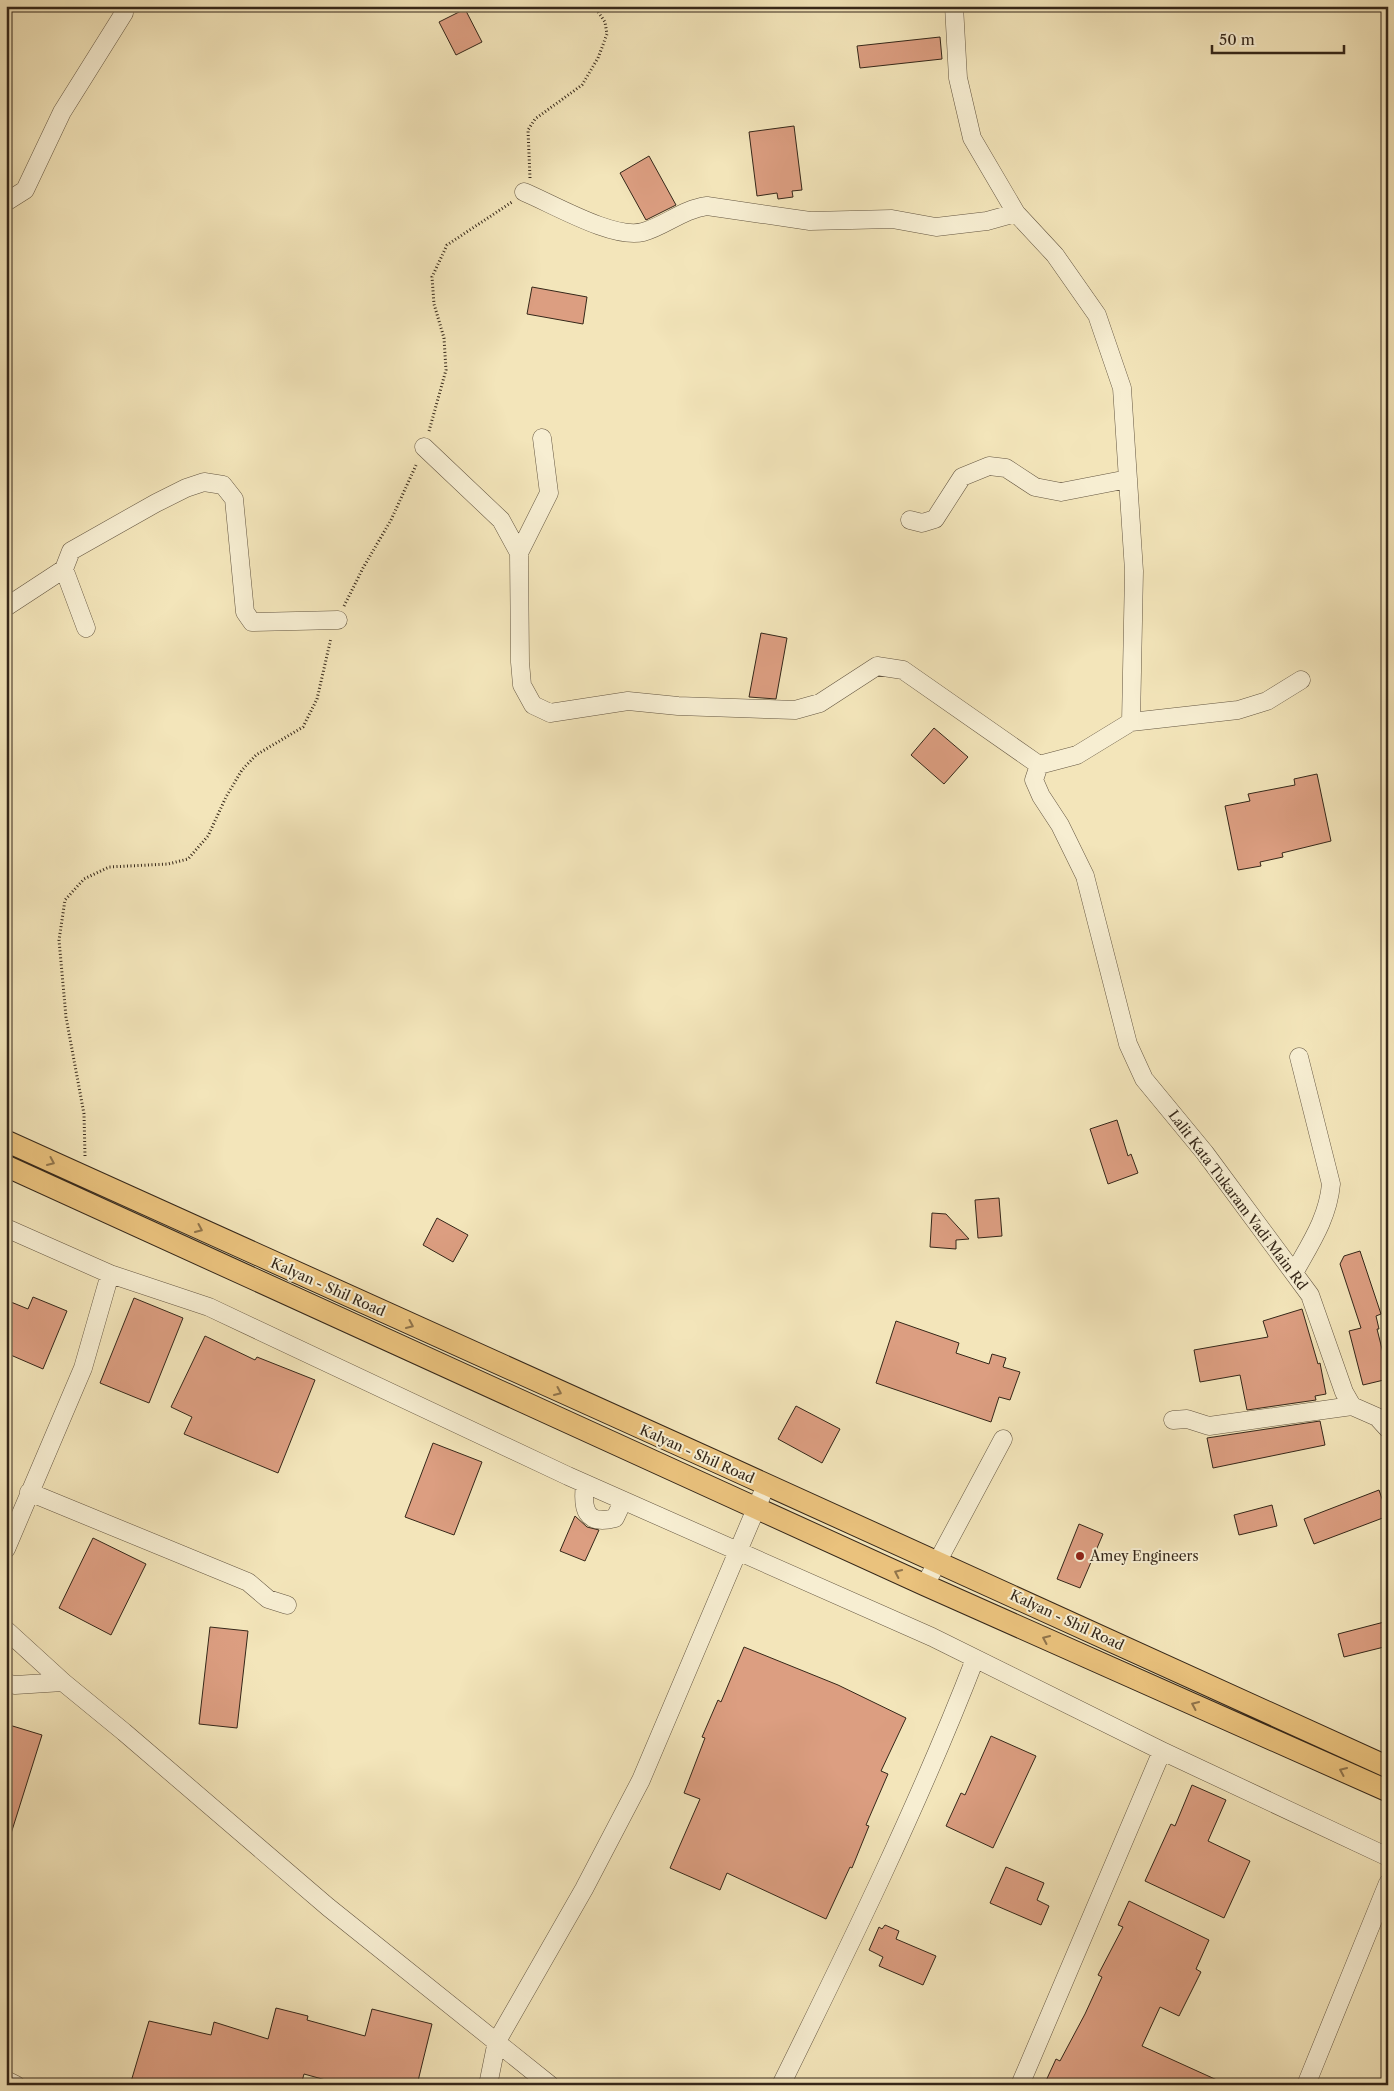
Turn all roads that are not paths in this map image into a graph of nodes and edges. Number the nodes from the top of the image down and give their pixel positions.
1 (954, 6) edge
2 (124, 13) dead end
3 (524, 192) road end
4 (6, 202) edge
5 (1016, 213) junction
6 (542, 438) dead end
7 (424, 447) road end
8 (1128, 479) junction
9 (910, 520) dead end
10 (519, 553) junction
11 (64, 569) junction
12 (6, 607) edge
13 (338, 620) road end
14 (86, 628) dead end
15 (1301, 680) dead end
16 (1131, 722) junction
17 (1039, 765) junction
18 (1299, 1057) dead end
19 (6, 1142) edge
20 (6, 1166) edge
21 (6, 1228) edge
22 (1294, 1273) junction
23 (110, 1274) junction
24 (1352, 1406) junction
25 (1173, 1420) dead end
26 (1388, 1429) edge
27 (1003, 1439) dead end
28 (585, 1484) junction
29 (766, 1485) junction
30 (29, 1492) junction
31 (623, 1501) junction
32 (755, 1507) junction
33 (6, 1549) edge
34 (739, 1553) junction
35 (938, 1561) junction
36 (925, 1585) junction
37 (287, 1605) dead end
38 (6, 1630) edge
39 (975, 1658) junction
40 (63, 1682) junction
41 (6, 1683) edge
42 (1162, 1751) junction
43 (1388, 1767) edge
44 (1388, 1791) edge
45 (1388, 1857) edge
46 (1388, 1883) edge
47 (497, 2040) junction
48 (6, 2080) edge
49 (16, 2085) edge
50 (488, 2085) edge
51 (550, 2085) edge
52 (781, 2085) edge
53 (1020, 2085) edge
54 (1306, 2085) edge

1 - 5 street
2 - 4 street
3 - 5 street
5 - 8 street
6 - 10 street
7 - 10 street
8 - 9 street
8 - 16 street
10 - 17 street
11 - 12 street
11 - 13 street
11 - 14 street
15 - 16 street
16 - 17 street
17 - 22 street, Lalit Kata Tukaram Vadi Main Rd
18 - 22 street
19 -> 29 main road, Kalyan - Shil Road
20 - 32 main road, Kalyan - Shil Road
21 - 23 street
22 - 24 street, Lalit Kata Tukaram Vadi Main Rd
23 - 28 street
23 - 30 street
24 - 25 street
24 - 26 street
27 - 35 street
28 - 31 street
28 - 31 street
29 - 32 street
29 - 35 main road, Kalyan - Shil Road
30 - 33 street
30 - 37 street
31 - 34 street
32 - 34 street
36 -> 32 main road, Kalyan - Shil Road
34 - 39 street
34 - 47 street
35 - 36 street
35 - 43 main road, Kalyan - Shil Road
44 -> 36 main road, Kalyan - Shil Road
38 - 40 street
39 - 42 street
39 - 52 street
40 - 41 street
40 - 47 street
42 - 45 street
42 - 53 street
46 - 54 street
47 - 50 street
47 - 51 street
48 - 49 street

